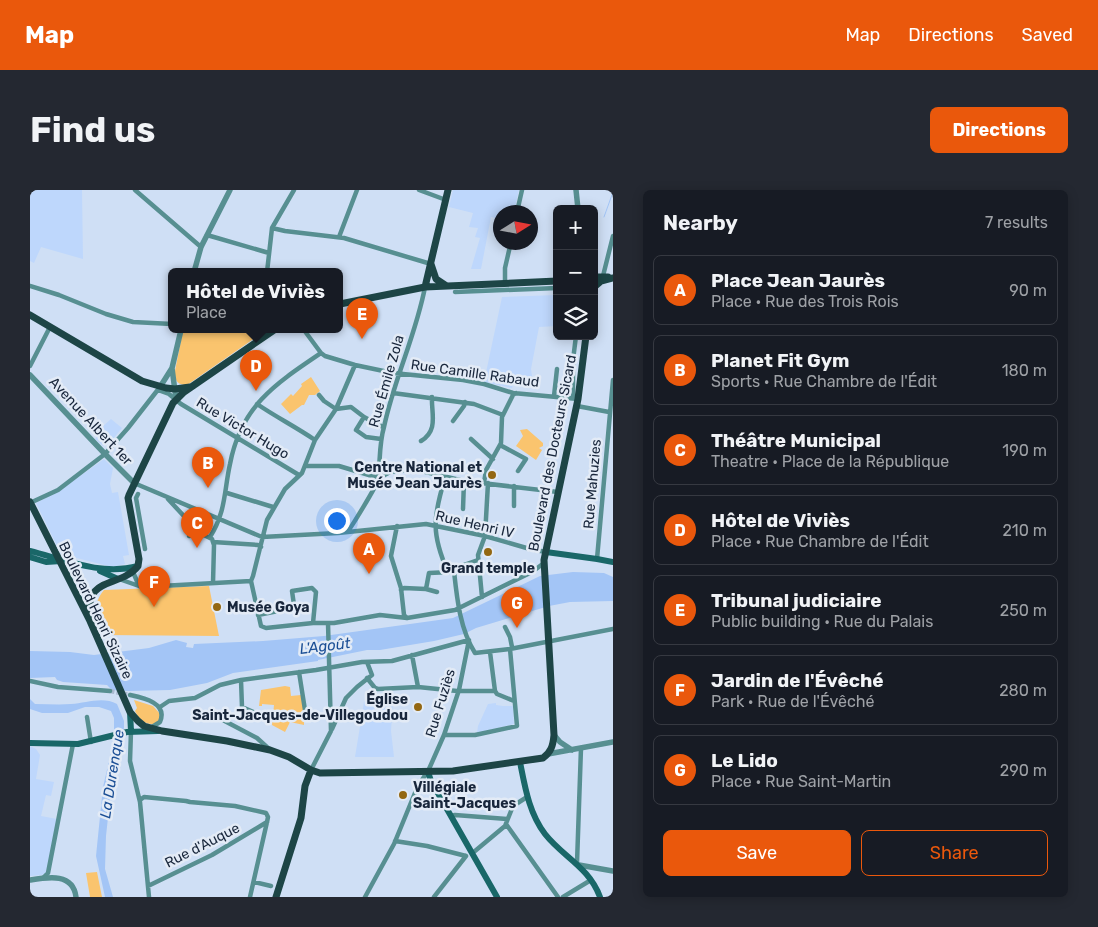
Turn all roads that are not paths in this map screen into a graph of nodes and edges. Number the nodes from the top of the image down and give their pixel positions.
1 (135, 190) edge
2 (230, 190) edge
3 (294, 190) edge
4 (357, 190) edge
5 (419, 190) edge
6 (448, 190) edge
7 (522, 190) edge
8 (576, 190) edge
9 (446, 200) junction
10 (519, 205) edge
11 (578, 205) edge
12 (272, 228) junction
13 (207, 235) junction
14 (613, 236) edge
15 (339, 237) junction
16 (202, 247) junction
17 (508, 250) edge
18 (269, 253) junction
19 (431, 264) junction
20 (195, 268) edge
21 (267, 268) edge
22 (603, 276) junction
23 (598, 277) edge
24 (613, 277) edge
25 (553, 281) edge
26 (505, 283) junction
27 (598, 284) edge
28 (446, 285) junction
29 (30, 286) edge
30 (425, 287) junction
31 (553, 288) edge
32 (456, 292) dead end
33 (343, 303) edge
34 (30, 315) edge
35 (168, 324) edge
36 (50, 328) junction
37 (180, 333) edge
38 (270, 333) edge
39 (306, 333) edge
40 (576, 340) edge
41 (585, 340) edge
42 (321, 353) junction
43 (356, 365) junction
44 (30, 366) edge
45 (172, 368) junction
46 (557, 369) dead end
47 (30, 374) edge
48 (398, 374) junction
49 (613, 380) edge
50 (193, 386) junction
51 (159, 388) junction
52 (174, 389) junction
53 (393, 393) junction
54 (516, 393) junction
55 (319, 395) dead end
56 (554, 396) junction
57 (432, 397) junction
58 (176, 399) junction
59 (576, 401) junction
60 (465, 402) junction
61 (257, 404) junction
62 (336, 410) junction
63 (609, 412) junction
64 (503, 415) junction
65 (364, 417) junction
66 (453, 421) dead end
67 (383, 427) junction
68 (237, 438) junction
69 (382, 439) junction
70 (470, 439) dead end
71 (315, 440) junction
72 (421, 441) dead end
73 (500, 445) junction
74 (105, 454) junction
75 (493, 459) junction
76 (306, 466) junction
77 (518, 471) dead end
78 (299, 475) junction
79 (379, 478) junction
80 (445, 478) junction
81 (464, 481) junction
82 (134, 483) junction
83 (486, 483) junction
84 (514, 486) junction
85 (558, 492) junction
86 (226, 493) junction
87 (138, 494) dead end
88 (168, 498) junction
89 (30, 502) edge
90 (514, 506) dead end
91 (273, 507) junction
92 (463, 509) dead end
93 (219, 520) junction
94 (434, 525) junction
95 (397, 526) junction
96 (195, 528) junction
97 (344, 533) junction
98 (202, 534) junction
99 (485, 536) junction
100 (262, 537) junction
101 (212, 539) junction
102 (50, 542) junction
103 (261, 547) junction
104 (145, 549) dead end
105 (30, 551) edge
106 (546, 552) junction
107 (40, 553) junction
108 (30, 557) edge
109 (597, 559) junction
110 (61, 560) junction
111 (478, 560) junction
112 (613, 562) edge
113 (544, 563) junction
114 (94, 568) junction
115 (135, 569) junction
116 (448, 572) junction
117 (454, 572) junction
118 (118, 579) junction
119 (251, 581) junction
120 (214, 583) junction
121 (139, 586) junction
122 (426, 589) junction
123 (401, 590) junction
124 (437, 592) dead end
125 (482, 596) junction
126 (459, 608) junction
127 (258, 615) junction
128 (407, 618) junction
129 (90, 621) junction
130 (313, 623) junction
131 (328, 623) junction
132 (505, 627) dead end
133 (613, 629) edge
134 (468, 639) junction
135 (548, 640) junction
136 (511, 648) junction
137 (490, 652) junction
138 (412, 655) junction
139 (367, 662) junction
140 (329, 668) junction
141 (299, 672) junction
142 (367, 678) junction
143 (241, 680) junction
144 (30, 681) edge
145 (418, 688) junction
146 (459, 690) junction
147 (494, 690) junction
148 (110, 691) tunnel mouth
149 (130, 695) tunnel mouth
150 (514, 701) junction
151 (160, 708) junction
152 (305, 710) dead end
153 (130, 712) junction
154 (258, 714) dead end
155 (87, 718) dead end
156 (219, 718) dead end
157 (148, 727) junction
158 (162, 731) junction
159 (331, 731) junction
160 (129, 732) junction
161 (444, 735) junction
162 (554, 735) junction
163 (30, 742) edge
164 (91, 742) junction
165 (613, 742) edge
166 (73, 744) junction
167 (581, 748) junction
168 (270, 750) junction
169 (572, 750) junction
170 (548, 754) junction
171 (296, 760) junction
172 (520, 762) junction
173 (313, 767) junction
174 (416, 772) junction
175 (428, 772) junction
176 (421, 781) junction
177 (304, 790) junction
178 (527, 796) junction
179 (140, 800) junction
180 (451, 816) junction
181 (267, 822) junction
182 (506, 822) junction
183 (395, 841) junction
184 (471, 854) junction
185 (578, 864) junction
186 (613, 871) edge
187 (42, 878) junction
188 (30, 880) edge
189 (592, 880) junction
190 (254, 882) junction
191 (148, 886) junction
192 (271, 886) dead end
193 (76, 897) edge
194 (149, 897) edge
195 (250, 897) edge
196 (276, 897) edge
197 (365, 897) edge
198 (434, 897) edge
199 (496, 897) edge
200 (558, 897) edge
201 (563, 897) edge
202 (600, 897) edge

1 - 16 street
2 - 13 street
3 - 12 street
4 - 15 street
5 - 9 street
6 - 9 main road
7 - 10 street
8 - 11 street
9 - 19 main road
12 - 15 street
12 - 18 street
13 - 16 street
13 - 18 street
14 - 22 street
15 - 19 street
16 - 20 street
17 - 26 street
18 - 21 street
19 - 28 main road
19 - 30 main road
22 - 23 main road
22 - 24 main road
24 - 27 main road
25 - 26 main road
26 - 28 main road
28 - 30 main road
29 - 35 street
30 - 33 main road
30 - 48 street, Rue Émile Zola
31 - 32 street
34 - 36 main road
36 - 44 street
36 - 51 main road
37 - 45 street
38 - 50 main road
39 - 42 street
40 - 59 street
41 - 59 main road, Boulevard des Docteurs Sicard
42 - 43 street, Rue Camille Rabaud
42 - 61 street
43 - 48 street, Rue Camille Rabaud
43 - 62 street
45 - 51 street
45 - 52 street
46 - 56 street
47 - 74 street, Avenue Albert 1er
48 - 53 street, Rue Émile Zola
48 - 54 street, Rue Camille Rabaud
49 - 63 street, Rue Mahuzies
50 - 52 main road
50 - 58 main road
51 - 52 main road
51 - 58 street, Rue Victor Hugo
51 - 74 street
52 - 58 street
53 - 57 street
53 - 67 street, Rue Émile Zola
54 - 56 street, Rue Camille Rabaud
54 - 64 street
55 - 62 street
56 - 59 street, Rue Camille Rabaud
57 - 60 street
57 - 72 street
58 - 68 street, Rue Victor Hugo
58 - 82 main road
59 - 63 street, Rue Camille Rabaud
59 - 85 main road, Boulevard des Docteurs Sicard
60 - 64 street
60 - 66 street
61 - 68 street
61 - 71 street
62 - 65 street
62 - 71 street
63 - 109 street, Rue Mahuzies
64 - 73 street
65 - 67 street
65 - 69 street
67 - 69 street, Rue Émile Zola
68 - 78 street, Rue Victor Hugo
68 - 86 street
69 - 79 street, Rue Émile Zola
70 - 75 street
71 - 76 street
73 - 75 street
73 - 77 street
74 - 82 street, Avenue Albert 1er
74 - 89 street
75 - 83 street
76 - 78 street
76 - 79 street
78 - 91 street
79 - 80 street
79 - 97 street, Rue Émile Zola
80 - 81 street
80 - 94 street
81 - 83 street
81 - 92 street
82 - 88 street
82 - 115 main road
83 - 84 street
83 - 99 street
84 - 85 street
84 - 90 street
85 - 106 main road, Boulevard des Docteurs Sicard
86 - 91 street
86 - 93 street
87 - 104 street
88 - 93 street
88 - 96 street
89 - 102 main road, Boulevard Henri Sizaire
91 - 100 street
93 - 100 street
93 - 101 street
94 - 95 street, Rue Henri IV
94 - 99 street, Rue Henri IV
94 - 116 street
95 - 97 street, Rue Henri IV
95 - 123 street
96 - 98 street
96 - 98 street
97 - 100 street, Rue Henri IV
98 - 101 street
99 - 106 street, Rue Henri IV
99 - 111 street
100 - 103 street
101 - 103 street
101 - 120 street
102 - 107 main road
102 - 110 main road, Boulevard Henri Sizaire
103 - 119 street
105 - 107 main road
106 - 109 main road
106 - 113 main road, Boulevard des Docteurs Sicard
107 - 110 main road
108 - 110 main road
109 - 112 main road
110 - 114 main road
110 - 129 main road, Boulevard Henri Sizaire
111 - 117 street
111 - 125 street
113 - 125 street
113 - 135 main road, Boulevard des Docteurs Sicard
114 - 115 main road
114 - 118 main road
115 - 118 main road
115 - 121 street
116 - 117 street
116 - 122 street
117 - 126 street
118 - 121 street
118 - 129 main road
119 - 120 street
119 - 127 street
120 - 121 street
122 - 123 street
122 - 124 street
123 - 128 street
125 - 126 street
126 - 128 street
126 - 134 street
127 - 130 street
127 - 130 street
128 - 131 street
129 - 153 main road, Boulevard Henri Sizaire
130 - 131 street
131 - 140 street
132 - 136 street
133 - 135 street
134 - 137 street
134 - 138 street
134 - 146 street, Rue Fuziès
135 - 136 street
135 - 162 main road, Boulevard des Docteurs Sicard
136 - 137 street
136 - 150 street
137 - 147 street
138 - 139 street
138 - 145 street
139 - 140 street
139 - 142 street
140 - 141 street
140 - 159 street
141 - 143 street
141 - 152 street
142 - 145 street
142 - 159 street
143 - 151 street
143 - 154 street
144 - 148 street
145 - 146 street
146 - 147 street
146 - 161 street, Rue Fuziès
147 - 150 street
149 - 151 street
150 - 161 street
151 - 157 street
153 - 157 main road
153 - 160 main road, Boulevard Henri Sizaire
155 - 164 street
156 - 168 street
157 - 158 main road
158 - 160 main road
158 - 168 main road
159 - 173 street
160 - 164 main road
160 - 179 street
161 - 175 street, Rue Fuziès
162 - 169 street
162 - 170 main road, Boulevard des Docteurs Sicard
163 - 166 main road
164 - 166 main road
165 - 167 street
166 - 187 street
167 - 169 street
167 - 185 street
168 - 171 main road
169 - 170 street
170 - 172 main road
171 - 173 main road
171 - 177 main road
172 - 175 main road
172 - 178 main road
173 - 174 main road
173 - 177 main road
174 - 175 main road
174 - 176 street
175 - 176 street, Rue Fuziès
175 - 180 main road
176 - 183 street, Rue Fuziès
177 - 196 main road
178 - 182 street
178 - 185 main road
179 - 181 street
179 - 191 street
180 - 182 street
180 - 199 main road
181 - 190 street
181 - 191 street, Rue d'Auque
182 - 184 street
182 - 200 street
183 - 184 street
183 - 197 street, Rue Fuziès
184 - 198 street
185 - 186 street
185 - 189 main road
187 - 188 street
187 - 193 street
189 - 201 street
189 - 202 main road
190 - 192 street
190 - 195 street
191 - 194 street

